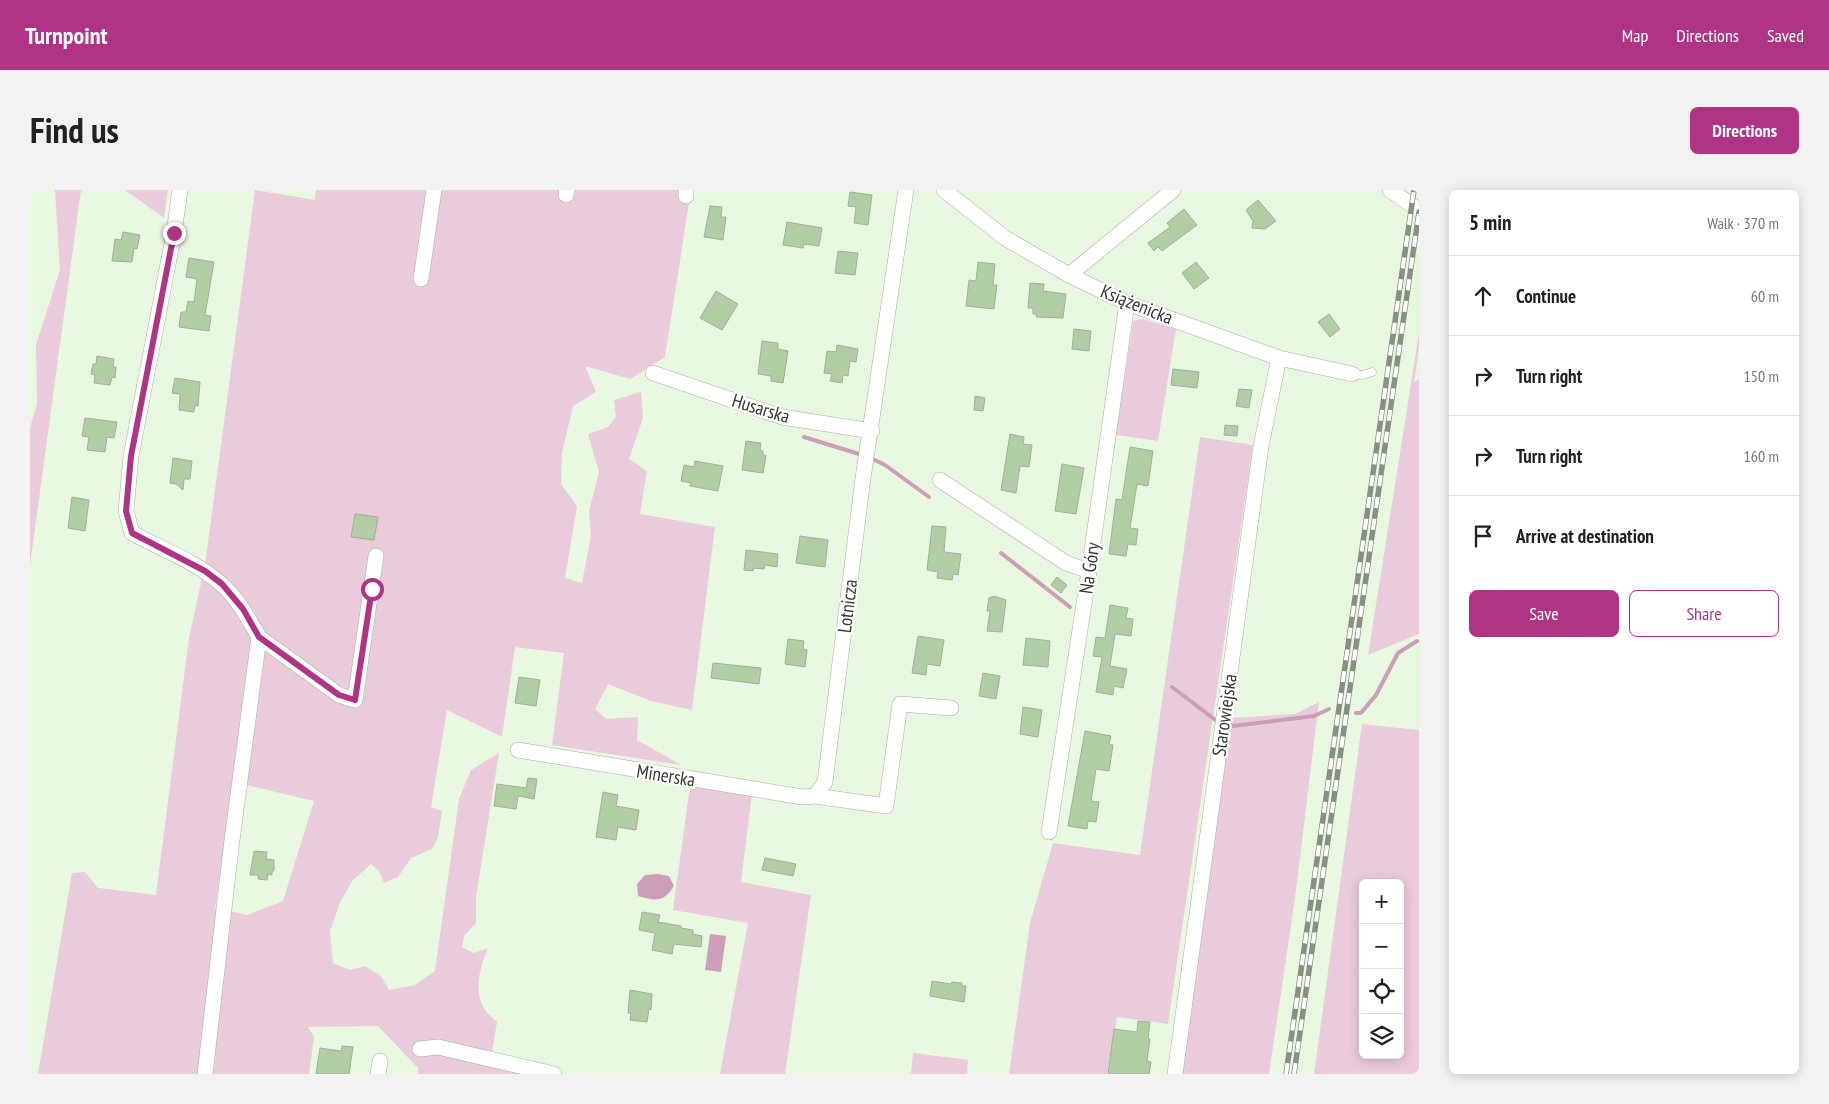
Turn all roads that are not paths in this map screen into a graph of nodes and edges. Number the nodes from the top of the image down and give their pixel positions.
1 (180, 190) edge
2 (434, 190) edge
3 (906, 190) edge
4 (944, 190) edge
5 (1173, 190) edge
6 (1390, 190) edge
7 (1419, 210) edge
8 (1069, 274) junction
9 (421, 279) dead end
10 (1127, 302) junction
11 (1279, 358) junction
12 (1372, 372) dead end
13 (654, 373) dead end
14 (1352, 374) joint
15 (872, 431) junction
16 (940, 480) dead end
17 (376, 556) dead end
18 (1089, 571) junction
19 (259, 637) junction
20 (951, 708) dead end
21 (518, 750) dead end
22 (814, 796) junction
23 (1049, 832) dead end
24 (420, 1049) dead end
25 (205, 1074) edge
26 (554, 1074) edge
27 (1175, 1074) edge

1 - 19 street
2 - 9 street
3 - 15 street, Lotnicza
4 - 8 street, Książenicka
5 - 8 street
6 - 7 street
8 - 10 street, Książenicka
10 - 11 street, Książenicka
10 - 18 street, Na Góry
11 - 14 street, Książenicka
11 - 27 street, Starowiejska
12 - 14 lane
13 - 15 street, Husarska
15 - 22 street, Lotnicza
16 - 18 street
17 - 19 street
18 - 23 street, Na Góry
19 - 25 street
20 - 22 street
21 - 22 street, Minerska
24 - 26 street

